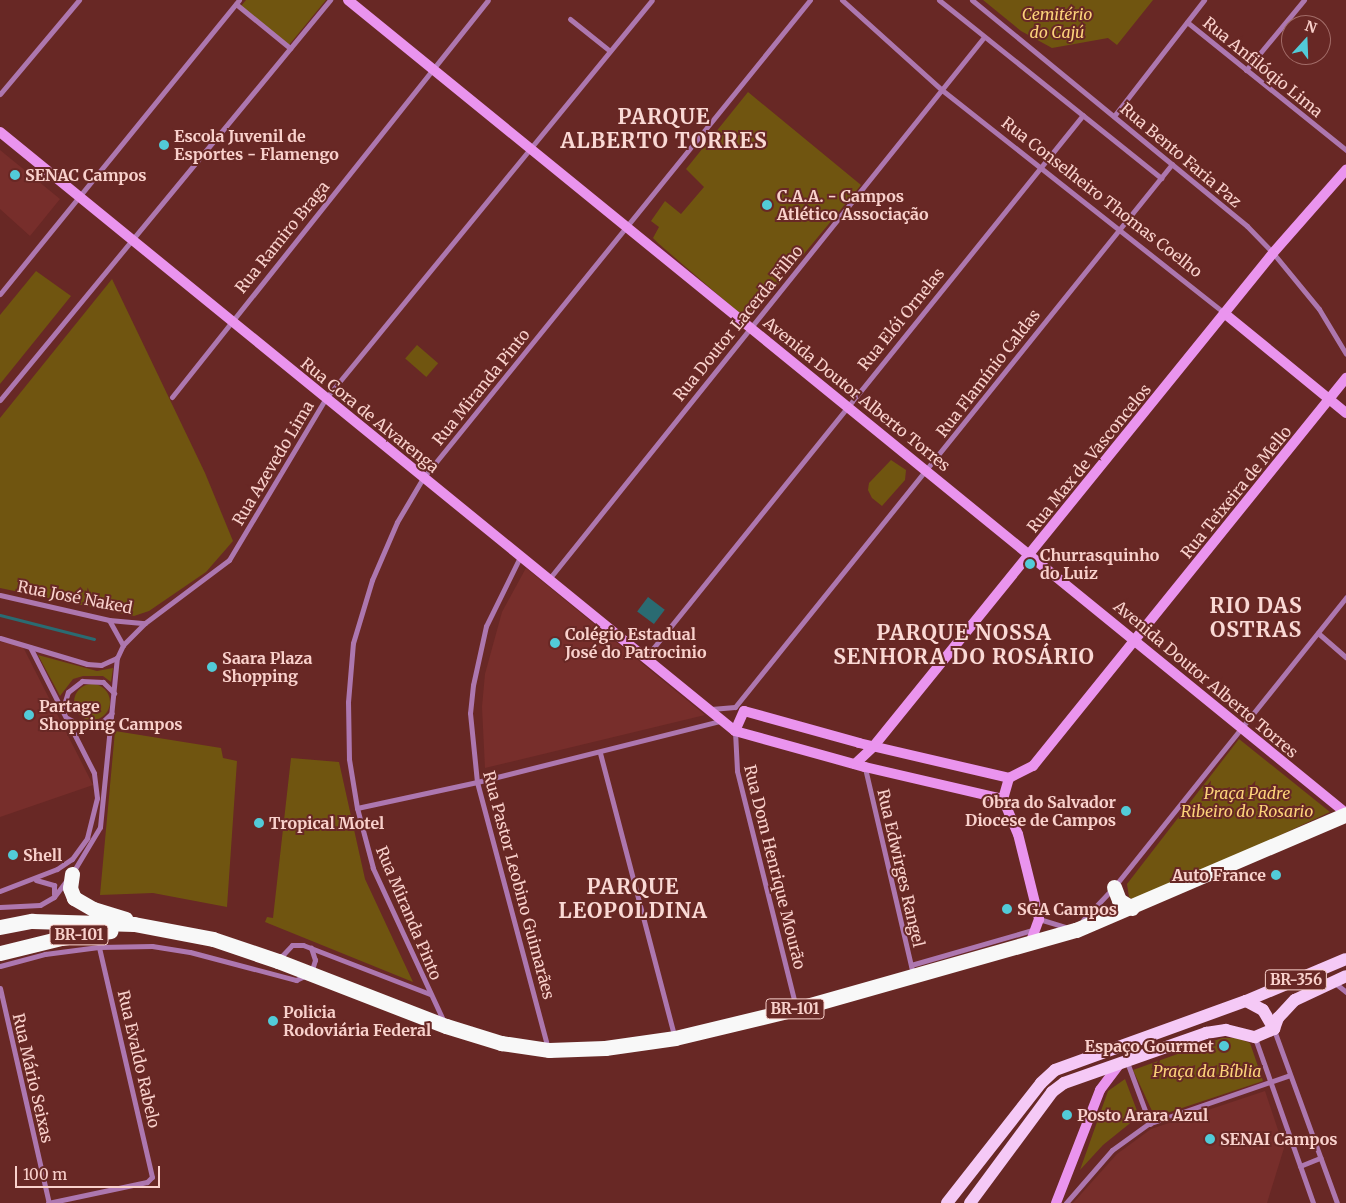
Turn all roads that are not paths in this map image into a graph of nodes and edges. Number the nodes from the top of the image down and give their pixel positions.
1 (79, 0) edge
2 (330, 0) edge
3 (348, 0) edge
4 (488, 0) edge
5 (652, 0) edge
6 (810, 0) edge
7 (842, 0) edge
8 (939, 0) edge
9 (972, 0) edge
10 (1204, 0) edge
11 (1304, 0) edge
12 (237, 2) edge
13 (570, 19) dead end
14 (1187, 22) junction
15 (984, 37) junction
16 (290, 48) junction
17 (610, 51) junction
18 (432, 69) junction
19 (1246, 70) junction
20 (942, 90) junction
21 (0, 94) edge
22 (1083, 115) junction
23 (1114, 116) junction
24 (0, 132) edge
25 (531, 148) junction
26 (1346, 150) edge
27 (1172, 164) junction
28 (1039, 168) junction
29 (1346, 170) edge
30 (1161, 178) junction
31 (77, 198) junction
32 (627, 226) junction
33 (1118, 228) junction
34 (130, 241) junction
35 (1274, 253) junction
36 (0, 294) edge
37 (1224, 313) junction
38 (230, 322) junction
39 (751, 327) junction
40 (1346, 354) edge
41 (1346, 378) edge
42 (172, 397) dead end
43 (326, 398) junction
44 (1330, 399) junction
45 (0, 400) edge
46 (848, 405) junction
47 (1346, 413) edge
48 (928, 470) junction
49 (423, 478) junction
50 (1030, 554) junction
51 (520, 556) junction
52 (549, 579) junction
53 (0, 595) edge
54 (1346, 597) edge
55 (109, 620) junction
56 (145, 623) junction
57 (1318, 633) junction
58 (0, 638) edge
59 (1135, 639) junction
60 (123, 645) junction
61 (30, 647) junction
62 (646, 657) junction
63 (1346, 657) edge
64 (117, 658) junction
65 (114, 693) junction
66 (63, 708) junction
67 (705, 708) junction
68 (740, 709) junction
69 (113, 713) junction
70 (67, 717) junction
71 (720, 721) junction
72 (1242, 728) junction
73 (735, 731) junction
74 (873, 747) junction
75 (600, 753) junction
76 (860, 766) junction
77 (1009, 778) junction
78 (477, 782) junction
79 (1003, 799) junction
80 (357, 808) junction
81 (1346, 814) edge
82 (72, 874) junction
83 (30, 880) junction
84 (1114, 887) junction
85 (0, 891) edge
86 (54, 897) junction
87 (0, 907) edge
88 (1132, 908) junction
89 (1038, 924) junction
90 (0, 927) edge
91 (160, 930) junction
92 (1030, 944) junction
93 (99, 946) junction
94 (311, 948) junction
95 (0, 953) edge
96 (1346, 959) edge
97 (278, 961) junction
98 (0, 966) edge
99 (912, 969) junction
100 (311, 973) junction
101 (1346, 976) edge
102 (1332, 981) junction
103 (0, 988) edge
104 (1346, 992) edge
105 (430, 994) junction
106 (1246, 1001) junction
107 (796, 1009) junction
108 (446, 1026) junction
109 (1274, 1029) junction
110 (1255, 1037) junction
111 (675, 1038) junction
112 (548, 1050) junction
113 (1123, 1062) junction
114 (1290, 1075) junction
115 (1271, 1082) junction
116 (1031, 1096) junction
117 (1150, 1124) junction
118 (1026, 1128) junction
119 (1320, 1158) junction
120 (1300, 1166) junction
121 (49, 1203) edge
122 (947, 1203) edge
123 (970, 1203) edge
124 (1056, 1203) edge
125 (1066, 1203) edge
126 (1313, 1203) edge
127 (1336, 1203) edge

1 - 21 street
2 - 16 street
3 - 18 main road, Avenida Doutor Alberto Torres
4 - 18 street, Rua Ramiro Braga
5 - 17 street, Rua Azevedo Lima
6 - 32 street, Rua Miranda Pinto
7 - 20 street, Rua Conselheiro Thomas Coelho
8 - 15 street, Rua Bento Faria Paz
9 - 23 street, Rua Bento Faria Paz
10 - 14 street
11 - 19 street
12 - 16 street
12 - 31 street
13 - 17 street
14 - 19 street, Rua Anfilóqio Lima
14 - 23 street
15 - 20 street, Rua Doutor Lacerda Filho
15 - 22 street, Rua Bento Faria Paz
16 - 34 street
17 - 25 street, Rua Azevedo Lima
18 - 25 main road, Avenida Doutor Alberto Torres
18 - 38 street, Rua Ramiro Braga
19 - 26 street, Rua Anfilóqio Lima
20 - 28 street, Rua Conselheiro Thomas Coelho
20 - 39 street, Rua Doutor Lacerda Filho
22 - 28 street, Rua Elói Ornelas
22 - 30 street, Rua Bento Faria Paz
23 - 27 street, Rua Bento Faria Paz
24 - 31 main road, Rua Cora de Alvarenga
25 - 32 main road, Avenida Doutor Alberto Torres
25 - 43 street, Rua Azevedo Lima
27 - 30 street, Rua Flamínio Caldas
27 - 35 street, Rua Bento Faria Paz
28 - 33 street, Rua Conselheiro Thomas Coelho
28 - 46 street, Rua Elói Ornelas
29 - 35 main road, Rua Max de Vasconcelos
30 - 33 street, Rua Flamínio Caldas
31 - 34 main road, Rua Cora de Alvarenga
31 - 36 street
32 - 39 main road, Avenida Doutor Alberto Torres
32 - 49 street, Rua Miranda Pinto
33 - 37 street, Rua Conselheiro Thomas Coelho
33 - 48 street, Rua Flamínio Caldas
34 - 38 main road, Rua Cora de Alvarenga
34 - 45 street
35 - 37 main road, Rua Max de Vasconcelos
35 - 40 street, Rua Bento Faria Paz
37 - 44 main road, Rua Conselheiro Thomas Coelho
37 - 50 main road, Rua Max de Vasconcelos
38 - 42 street, Rua Ramiro Braga
38 - 43 main road, Rua Cora de Alvarenga
39 - 46 main road, Avenida Doutor Alberto Torres
39 - 52 street, Rua Doutor Lacerda Filho
41 - 44 main road, Rua Teixeira de Mello
43 - 49 main road, Rua Cora de Alvarenga
43 - 56 street, Rua Azevedo Lima
44 - 47 main road, Rua Conselheiro Thomas Coelho
44 - 59 main road, Rua Teixeira de Mello
46 - 48 main road, Avenida Doutor Alberto Torres
46 - 62 street, Rua Elói Ornelas
48 - 50 main road, Avenida Doutor Alberto Torres
48 - 68 street, Rua Flamínio Caldas
49 - 51 main road, Rua Cora de Alvarenga
49 - 80 street, Rua Miranda Pinto
50 - 59 main road, Avenida Doutor Alberto Torres
50 - 74 main road, Rua Max de Vasconcelos
51 - 52 main road, Rua Cora de Alvarenga
51 - 78 street, Rua Pastor Leobino Guimarães
52 - 62 main road, Rua Cora de Alvarenga
53 - 55 street, Rua José Naked
54 - 57 street
55 - 56 street, Rua José Naked
55 - 60 street
56 - 60 street, Rua Azevedo Lima
57 - 63 street
57 - 72 street
58 - 61 street
59 - 72 main road, Avenida Doutor Alberto Torres
59 - 77 main road, Rua Teixeira de Mello
60 - 64 street, Rua Azevedo Lima
61 - 64 street
61 - 66 street
62 - 67 main road, Rua Cora de Alvarenga
64 - 65 street, Rua Azevedo Lima
65 - 66 street
65 - 69 street, Rua Azevedo Lima
66 - 70 street
67 - 68 street
67 - 71 main road, Rua Cora de Alvarenga
68 - 73 main road
68 - 74 main road
69 - 70 street
69 - 82 street, Rua Azevedo Lima
70 - 83 street
71 - 73 main road, Rua Cora de Alvarenga
71 - 75 street
72 - 81 main road, Avenida Doutor Alberto Torres
72 - 84 street
73 - 76 main road, Rua Cora de Alvarenga
73 - 107 street, Rua Dom Henrique Mourão
74 - 76 main road, Rua Max de Vasconcelos
74 - 77 main road
75 - 78 street
75 - 111 street
76 - 79 main road, Rua Cora de Alvarenga
76 - 99 street, Rua Edwirges Rangel
77 - 79 main road
78 - 80 street
78 - 112 street, Rua Pastor Leobino Guimarães
79 - 89 main road
80 - 105 street, Rua Miranda Pinto
81 - 88 highway, BR-101
82 - 86 street, Rua Azevedo Lima
82 - 91 highway
83 - 85 street
83 - 86 street
84 - 88 highway
84 - 89 street
86 - 87 street, Rua Azevedo Lima
88 - 92 highway, BR-101
89 - 92 main road
89 - 99 street
90 - 91 highway, BR-101
91 - 95 highway, BR-101
91 - 97 highway, BR-101
92 - 99 highway, BR-101
93 - 98 street
93 - 100 street
93 - 121 street, Rua Evaldo Rabelo
94 - 97 street
94 - 100 street
94 - 105 street
96 - 106 main road, BR-356
97 - 100 highway, BR-101
99 - 107 highway, BR-101
100 - 108 highway, BR-101
101 - 102 main road, BR-356
102 - 104 street
102 - 109 main road, BR-356
103 - 121 street, Rua Mário Seixas
105 - 108 street, Rua Miranda Pinto
106 - 109 main road
106 - 116 main road, BR-356
107 - 111 highway, BR-101
108 - 112 highway, BR-101
109 - 110 main road
109 - 114 street
110 - 113 main road
110 - 115 street
111 - 112 highway, BR-101
113 - 117 street
113 - 118 main road
113 - 124 main road
114 - 115 street
114 - 119 street
115 - 117 street
115 - 120 street
116 - 118 main road
116 - 122 main road, BR-356
117 - 125 street
118 - 123 main road
119 - 120 street
119 - 127 street
120 - 126 street

